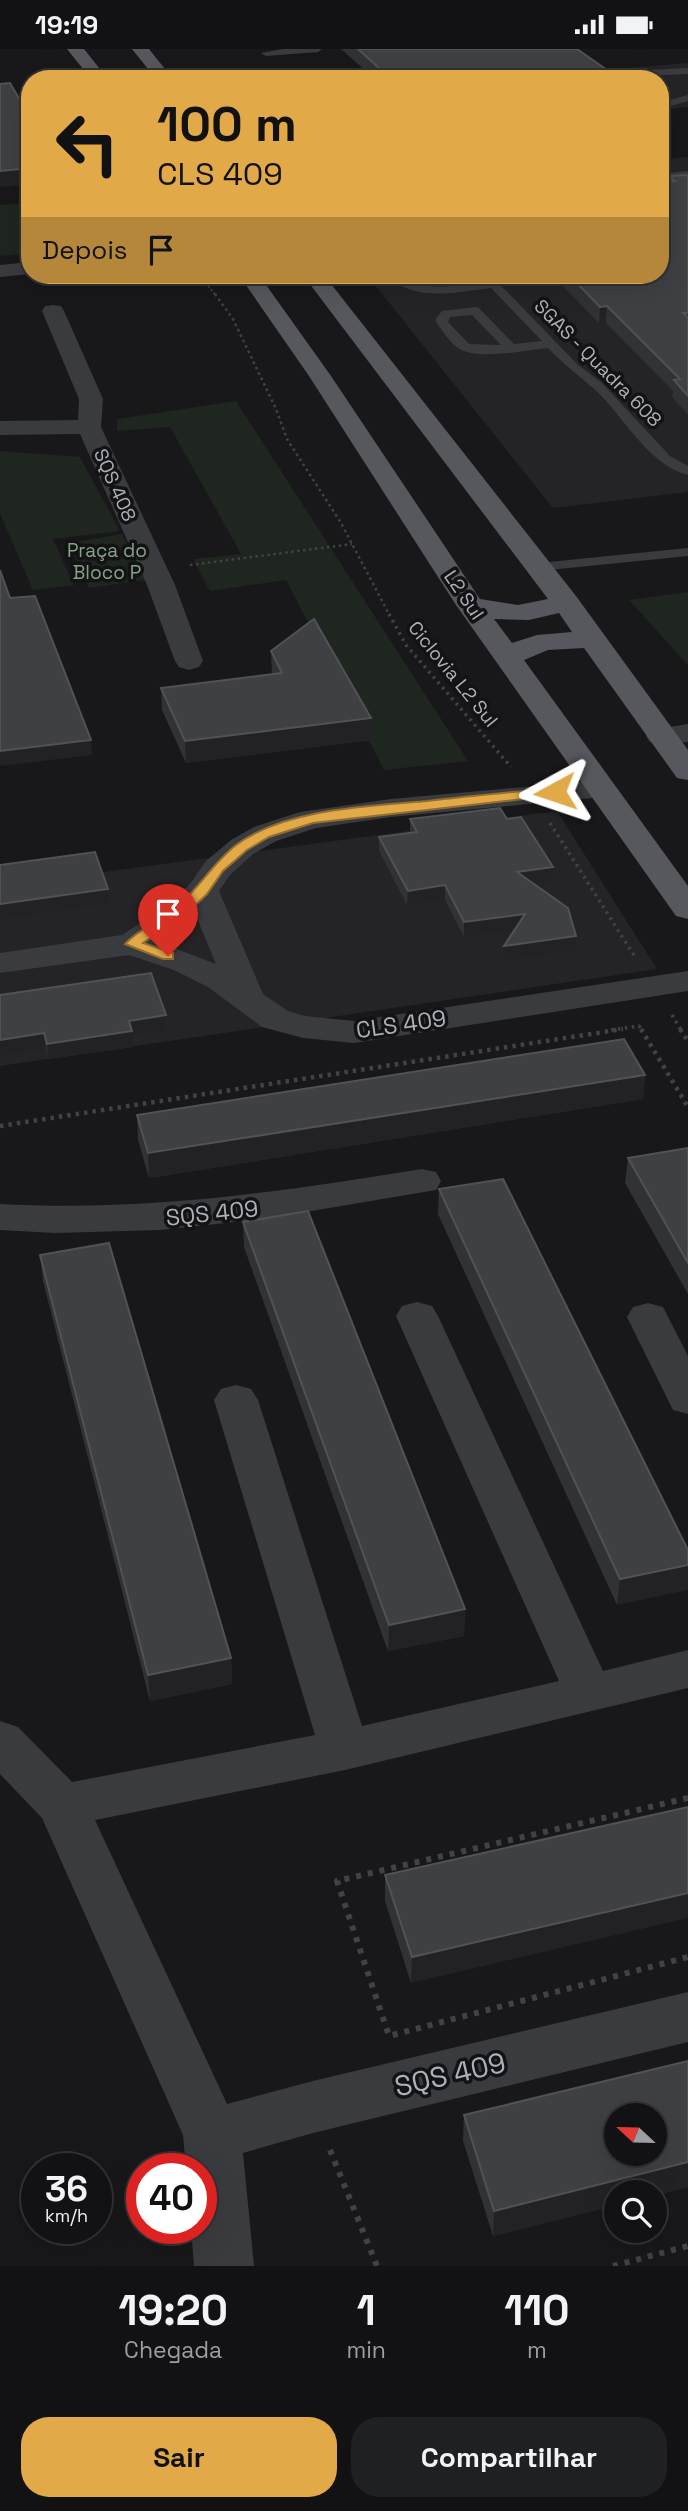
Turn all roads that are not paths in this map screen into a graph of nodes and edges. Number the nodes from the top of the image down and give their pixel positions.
1 (75, 49) edge
2 (140, 49) edge
3 (310, 49) edge
4 (318, 49) edge
5 (265, 51) edge
6 (92, 70) edge
7 (158, 70) edge
8 (283, 70) edge
9 (688, 71) edge
10 (669, 73) edge
11 (688, 81) edge
12 (669, 82) edge
13 (688, 98) edge
14 (669, 99) edge
15 (672, 101) junction
16 (669, 102) edge
17 (688, 164) edge
18 (669, 165) edge
19 (688, 174) edge
20 (669, 176) edge
21 (21, 269) edge
22 (0, 271) edge
23 (255, 284) edge
24 (320, 284) edge
25 (406, 284) edge
26 (418, 284) edge
27 (471, 284) edge
28 (492, 284) edge
29 (416, 287) junction
30 (53, 311) dead end
31 (551, 344) junction
32 (510, 347) junction
33 (387, 369) junction
34 (356, 390) junction
35 (408, 395) junction
36 (89, 427) junction
37 (0, 428) edge
38 (688, 471) edge
39 (688, 552) edge
40 (539, 567) junction
41 (566, 602) junction
42 (470, 605) junction
43 (593, 640) junction
44 (507, 658) junction
45 (189, 661) dead end
46 (674, 734) edge
47 (686, 767) edge
48 (601, 789) junction
49 (202, 891) junction
50 (688, 909) edge
51 (132, 944) junction
52 (0, 963) edge
53 (688, 981) edge
54 (248, 1000) junction
55 (422, 1181) dead end
56 (0, 1217) edge
57 (417, 1316) dead end
58 (648, 1317) dead end
59 (688, 1399) edge
60 (236, 1400) dead end
61 (688, 1669) edge
62 (589, 1694) junction
63 (0, 1741) edge
64 (345, 1750) junction
65 (62, 1805) junction
66 (688, 2017) edge
67 (212, 2135) junction
68 (224, 2266) edge

1 - 6 main road
2 - 7 main road
3 - 4 lane
3 - 5 lane
5 - 8 lane
9 - 10 lane
11 - 12 lane
13 - 15 lane
14 - 15 lane
15 - 16 lane
17 - 18 lane
19 - 20 lane
21 - 22 street
23 - 34 main road, L2 Sul
24 - 33 main road
25 - 29 lane
26 - 29 lane
27 - 29 lane
28 - 31 lane, SGAS - Quadra 608
30 - 36 street, SQS 408
31 - 32 lane
31 - 38 lane, SGAS - Quadra 608
32 - 32 lane
33 - 34 main road
33 - 35 main road
34 - 35 main road
34 - 42 main road, L2 Sul
35 - 40 main road
36 - 37 street, SQS 408
36 - 45 street, SQS 408
39 - 40 lane
40 - 41 main road
41 - 42 main road
41 - 43 main road
42 - 44 main road, L2 Sul
43 - 44 main road
43 - 46 main road
44 - 48 main road, L2 Sul
46 - 47 main road
48 - 49 street
48 - 50 main road, L2 Sul
49 - 51 street
49 - 54 street
51 - 52 street
51 - 54 street, CLS 409
53 - 54 street, CLS 409
55 - 56 street, SQS 409
57 - 62 street
58 - 59 street
60 - 64 street
61 - 62 street
62 - 64 street
63 - 65 street
64 - 65 street
65 - 67 street
66 - 67 street, SQS 409
67 - 68 street

